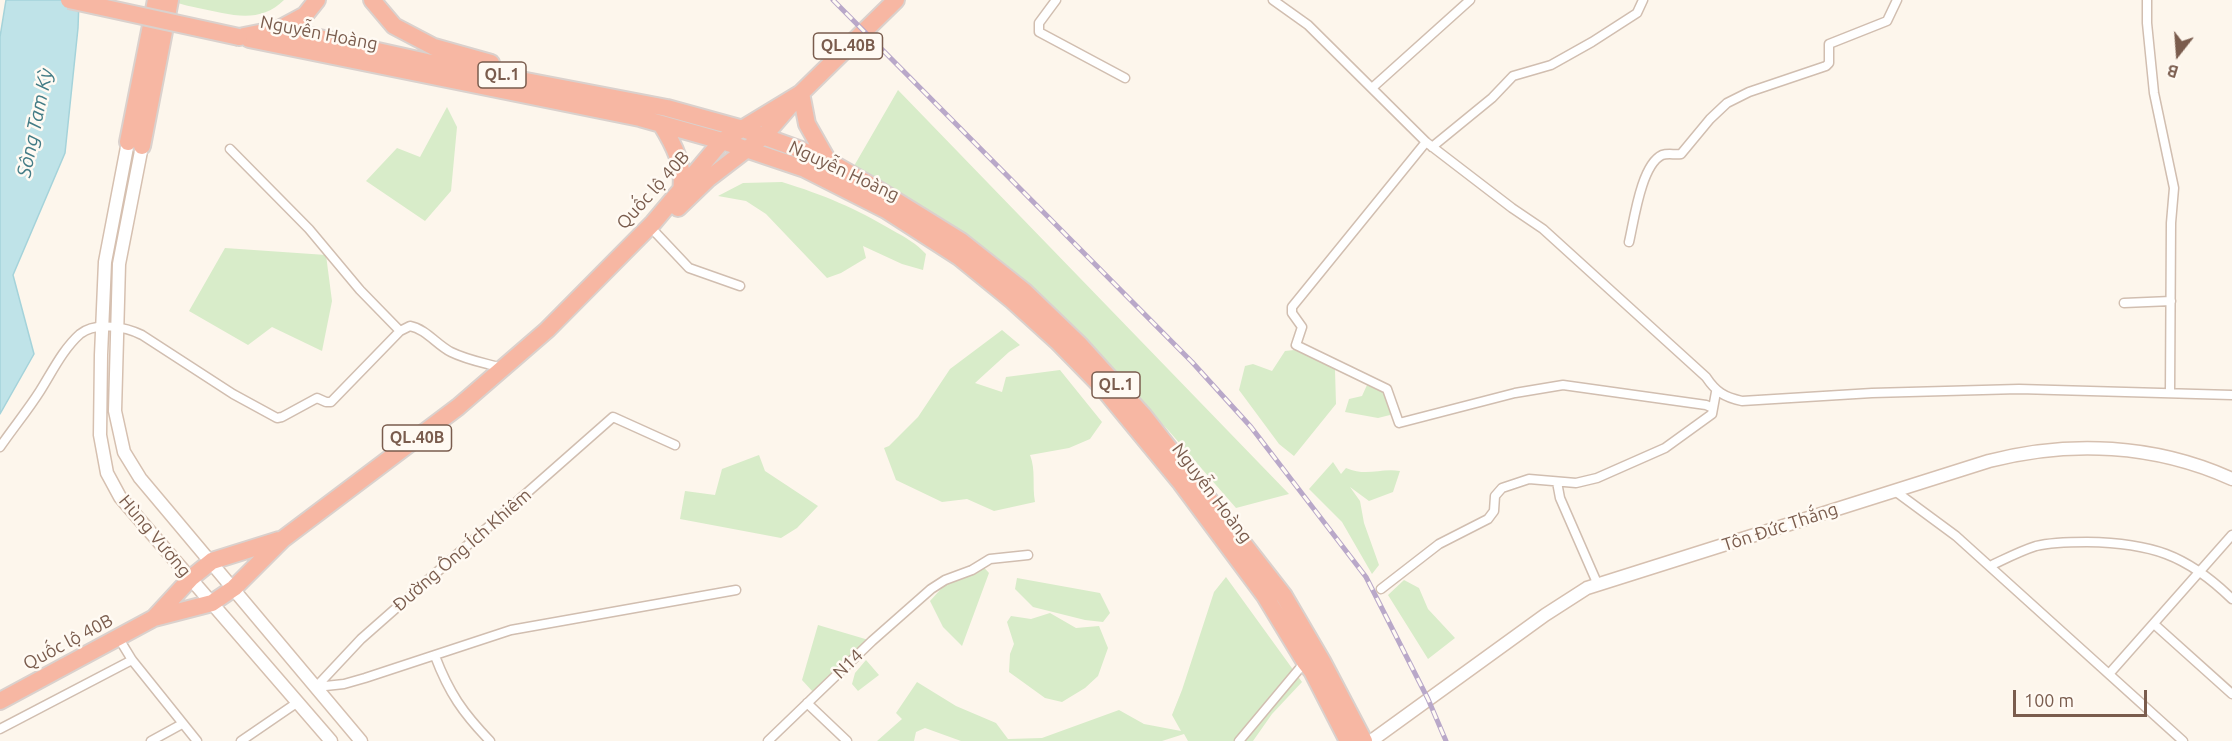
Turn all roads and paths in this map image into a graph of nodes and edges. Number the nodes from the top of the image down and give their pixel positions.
1 (69, 0) edge
2 (156, 0) edge
3 (170, 0) edge
4 (317, 0) edge
5 (372, 0) edge
6 (896, 0) edge
7 (1056, 0) edge
8 (1273, 0) edge
9 (1470, 0) edge
10 (1643, 0) edge
11 (1897, 0) edge
12 (2147, 0) edge
13 (279, 29) junction
14 (239, 37) junction
15 (1125, 78) dead end
16 (1372, 88) junction
17 (801, 93) junction
18 (598, 94) junction
19 (661, 124) junction
20 (743, 129) junction
21 (764, 136) junction
22 (722, 141) junction
23 (135, 144) junction
24 (1429, 145) junction
25 (230, 149) dead end
26 (747, 150) junction
27 (828, 161) junction
28 (681, 190) junction
29 (654, 232) junction
30 (1629, 242) dead end
31 (740, 286) dead end
32 (2170, 301) junction
33 (2124, 303) dead end
34 (102, 327) junction
35 (118, 328) junction
36 (547, 330) junction
37 (400, 331) junction
38 (502, 368) junction
39 (1716, 392) junction
40 (2170, 392) junction
41 (2232, 395) edge
42 (1713, 408) junction
43 (675, 445) dead end
44 (0, 447) edge
45 (2232, 479) edge
46 (1557, 482) junction
47 (1895, 490) junction
48 (2232, 535) edge
49 (283, 539) junction
50 (1028, 555) dead end
51 (212, 561) junction
52 (1990, 566) junction
53 (2199, 573) junction
54 (190, 578) junction
55 (1598, 585) junction
56 (234, 588) junction
57 (1381, 589) dead end
58 (736, 590) dead end
59 (2232, 599) edge
60 (212, 603) junction
61 (154, 618) junction
62 (2154, 624) junction
63 (118, 637) junction
64 (435, 656) junction
65 (132, 660) junction
66 (1305, 662) junction
67 (2109, 674) junction
68 (316, 687) junction
69 (2232, 694) edge
70 (0, 701) edge
71 (298, 702) junction
72 (807, 703) junction
73 (182, 724) junction
74 (0, 729) edge
75 (151, 741) edge
76 (197, 741) edge
77 (241, 741) edge
78 (331, 741) edge
79 (361, 741) edge
80 (490, 741) edge
81 (768, 741) edge
82 (848, 741) edge
83 (1239, 741) edge
84 (1348, 741) edge
85 (1364, 741) edge
86 (1371, 741) edge
87 (2182, 741) edge

1 - 14 highway, QL.1, bridge
2 - 23 highway
3 - 23 highway
4 - 13 highway
5 - 18 highway
6 - 17 highway, Quốc lộ 40B / QL.40B
7 - 15 street
8 - 16 street
9 - 16 street
10 - 24 street
11 - 30 street
12 - 32 street
13 - 14 highway, Nguyễn Hoàng / QL.1
13 - 18 highway, Nguyễn Hoàng / QL.1
14 - 19 highway, Nguyễn Hoàng / QL.1
16 - 24 street
17 - 20 highway, Quốc lộ 40B / QL.40B
17 - 21 highway, Quốc lộ 40B / QL.40B
17 - 27 highway
18 - 20 highway, Nguyễn Hoàng / QL.1
19 - 22 highway, Nguyễn Hoàng / QL.1
19 - 28 highway
20 - 21 highway, Nguyễn Hoàng / QL.1
20 - 22 highway, Quốc lộ 40B / QL.40B
21 - 26 highway, Quốc lộ 40B
21 - 27 highway, Nguyễn Hoàng / QL.1
22 - 26 highway, Nguyễn Hoàng / QL.1
22 - 28 highway, Quốc lộ 40B / QL.40B
23 - 34 main road, Hùng Vương
23 - 35 main road, Hùng Vương
24 - 39 street
24 - 42 street
25 - 37 street
26 - 29 highway, Quốc lộ 40B / QL.40B
26 - 66 highway, Nguyễn Hoàng / QL.1
27 - 85 highway, Nguyễn Hoàng / QL.1
28 - 36 highway, Quốc lộ 40B / QL.40B
29 - 31 street
29 - 36 highway, Quốc lộ 40B / QL.40B
32 - 33 street
32 - 40 street
34 - 35 street
34 - 44 street
34 - 54 main road, Hùng Vương
35 - 37 street
35 - 51 main road, Hùng Vương
36 - 38 highway, Quốc lộ 40B / QL.40B
37 - 38 street
38 - 49 highway, Quốc lộ 40B / QL.40B
39 - 40 street
39 - 42 street
40 - 41 street
42 - 46 street
43 - 68 street, Đường Ông Ích Khiêm
45 - 47 main road, Tôn Đức Thắng
46 - 55 street
46 - 57 street
47 - 52 street
47 - 55 main road, Tôn Đức Thắng
48 - 53 street
49 - 51 highway
49 - 56 highway
50 - 72 street, N14
51 - 54 highway
51 - 56 main road, Hùng Vương
52 - 53 street
52 - 67 street
53 - 59 street
53 - 62 street
54 - 60 main road, Hùng Vương
54 - 61 highway
55 - 86 main road, Tôn Đức Thắng
56 - 60 highway
56 - 68 main road, Hùng Vương
58 - 64 street
60 - 61 highway
60 - 71 main road, Hùng Vương
61 - 63 highway, Quốc lộ 40B
62 - 67 street
62 - 69 street
63 - 65 street
63 - 70 highway, Quốc lộ 40B
64 - 68 street
64 - 80 street
65 - 73 street
65 - 74 street
66 - 83 street
66 - 84 highway, Nguyễn Hoàng / QL.1
67 - 87 street
68 - 71 main road
68 - 79 main road, Hùng Vương
71 - 77 street
71 - 78 main road, Hùng Vương
72 - 81 street, N14
72 - 82 street
73 - 75 street
73 - 76 street

